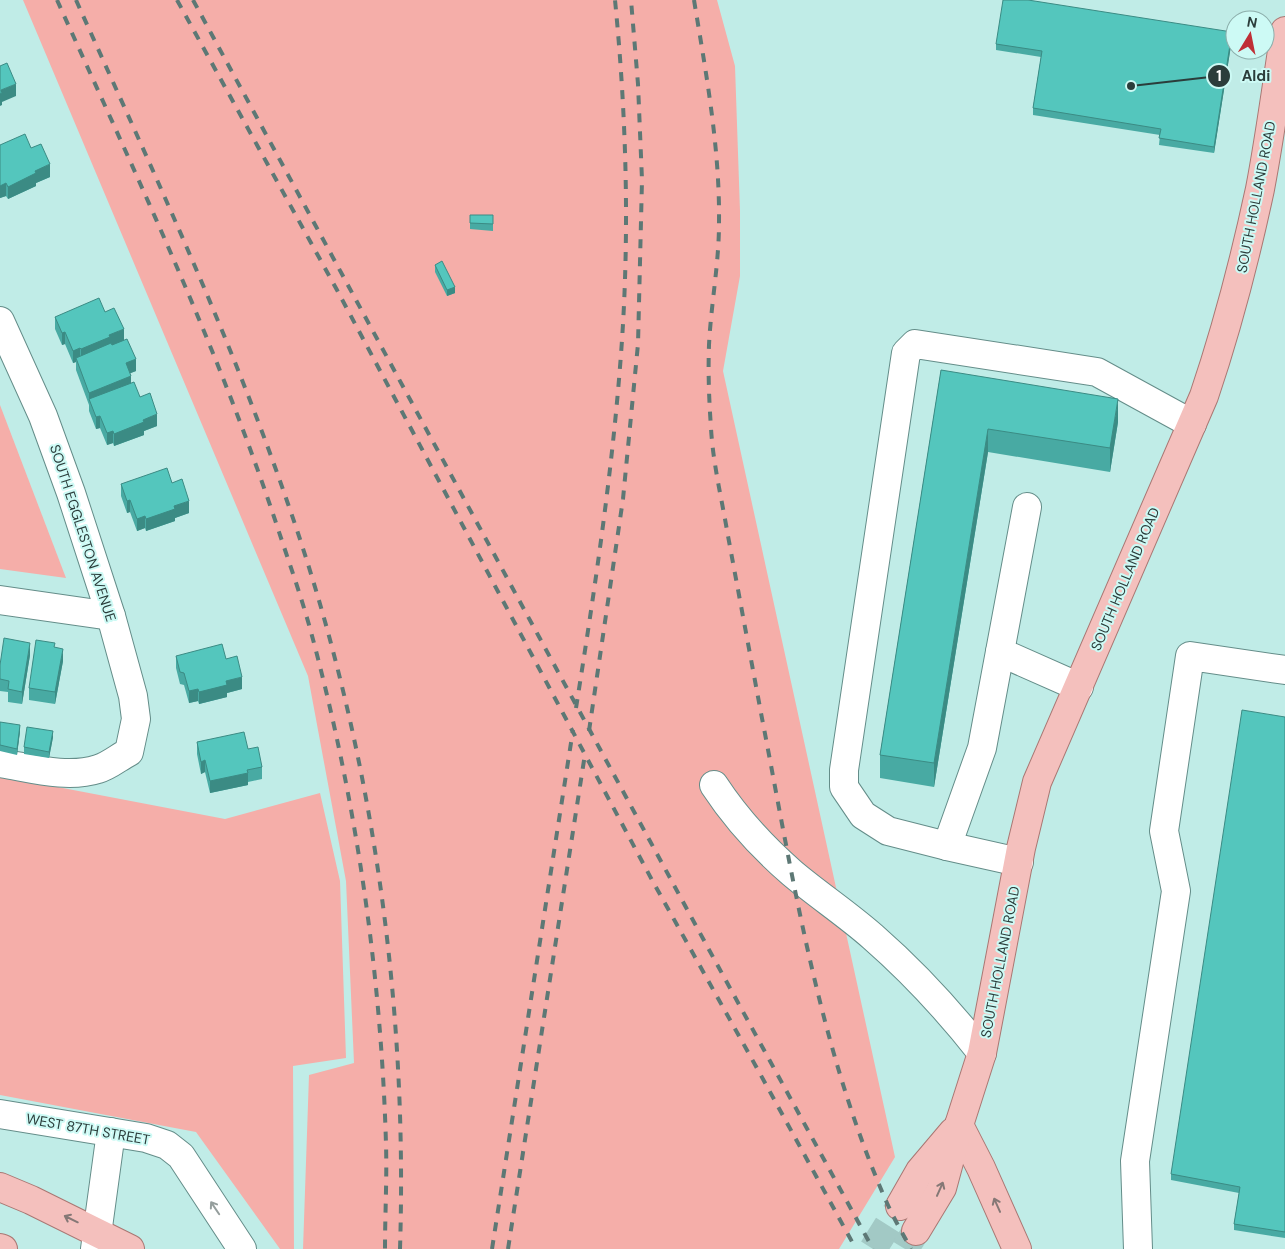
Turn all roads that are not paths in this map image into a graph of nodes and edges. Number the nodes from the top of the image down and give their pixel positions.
1 (1285, 31) edge
2 (0, 321) edge
3 (1192, 424) junction
4 (1027, 507) dead end
5 (0, 600) edge
6 (111, 616) junction
7 (1000, 652) junction
8 (1285, 670) edge
9 (1079, 687) junction
10 (0, 763) edge
11 (714, 785) dead end
12 (947, 846) junction
13 (1019, 862) junction
14 (982, 1053) junction
15 (0, 1114) edge
16 (959, 1125) junction
17 (111, 1132) junction
18 (0, 1187) edge
19 (900, 1206) tunnel mouth
20 (916, 1231) tunnel mouth
21 (96, 1241) edge
22 (130, 1249) edge
23 (242, 1249) edge
24 (1017, 1249) edge
25 (1138, 1249) edge

1 - 3 main road, SOUTH HOLLAND ROAD
2 - 6 street, SOUTH EGGLESTON AVENUE
3 - 9 main road, SOUTH HOLLAND ROAD
3 - 12 street
4 - 7 street
5 - 6 street
6 - 10 street, SOUTH EGGLESTON AVENUE
7 - 9 street
7 - 12 street
8 - 25 street
9 - 13 main road, SOUTH HOLLAND ROAD
11 - 14 street
12 - 13 street
13 - 14 main road, SOUTH HOLLAND ROAD
14 - 16 main road, SOUTH HOLLAND ROAD
15 - 17 street, WEST 87TH STREET
16 - 19 main road, SOUTH HOLLAND ROAD
20 -> 16 main road, SOUTH HOLLAND ROAD
24 -> 16 main road
17 - 21 street
23 -> 17 street, WEST 87TH STREET
21 -> 18 main road
21 - 22 main road

